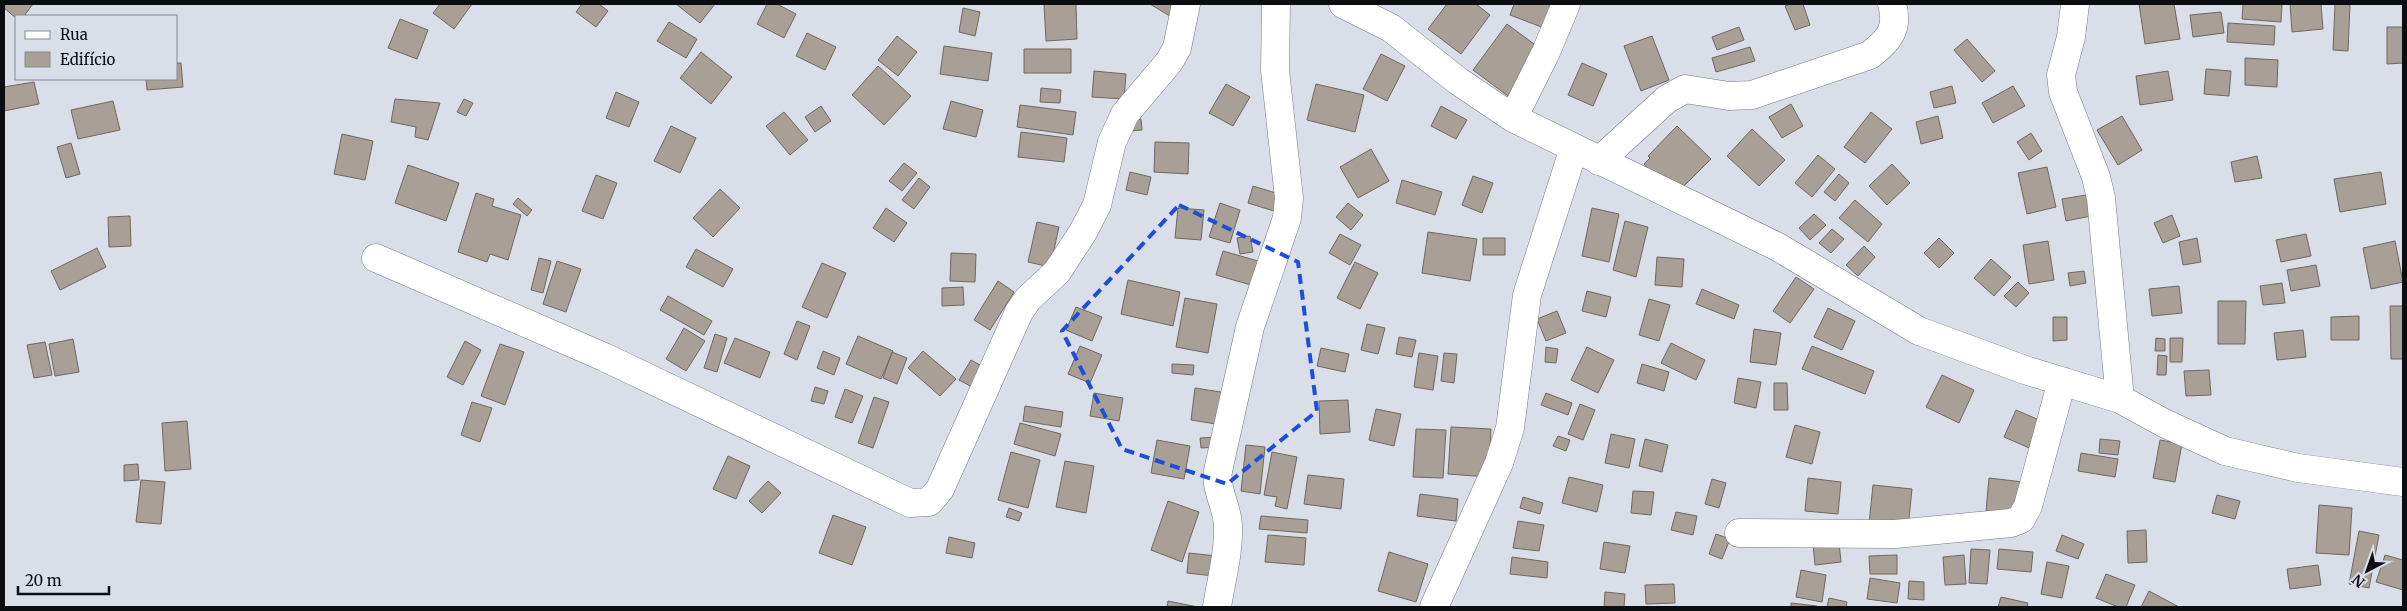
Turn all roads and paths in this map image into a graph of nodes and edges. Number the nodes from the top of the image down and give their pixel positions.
1 (1186, 4) edge
2 (1276, 4) edge
3 (1343, 4) edge
4 (1566, 4) edge
5 (1892, 4) edge
6 (2075, 4) edge
7 (1513, 118) junction
8 (1574, 148) junction
9 (1599, 160) junction
10 (376, 258) dead end
11 (2062, 381) junction
12 (2120, 399) junction
13 (2403, 482) edge
14 (1739, 533) dead end
15 (1217, 607) edge
16 (1434, 607) edge

1 - 10 street
2 - 15 street
3 - 7 street
4 - 7 street
5 - 9 street
6 - 12 street
7 - 8 street
8 - 9 street
8 - 16 street
9 - 11 street
11 - 12 street
11 - 14 street
12 - 13 street

